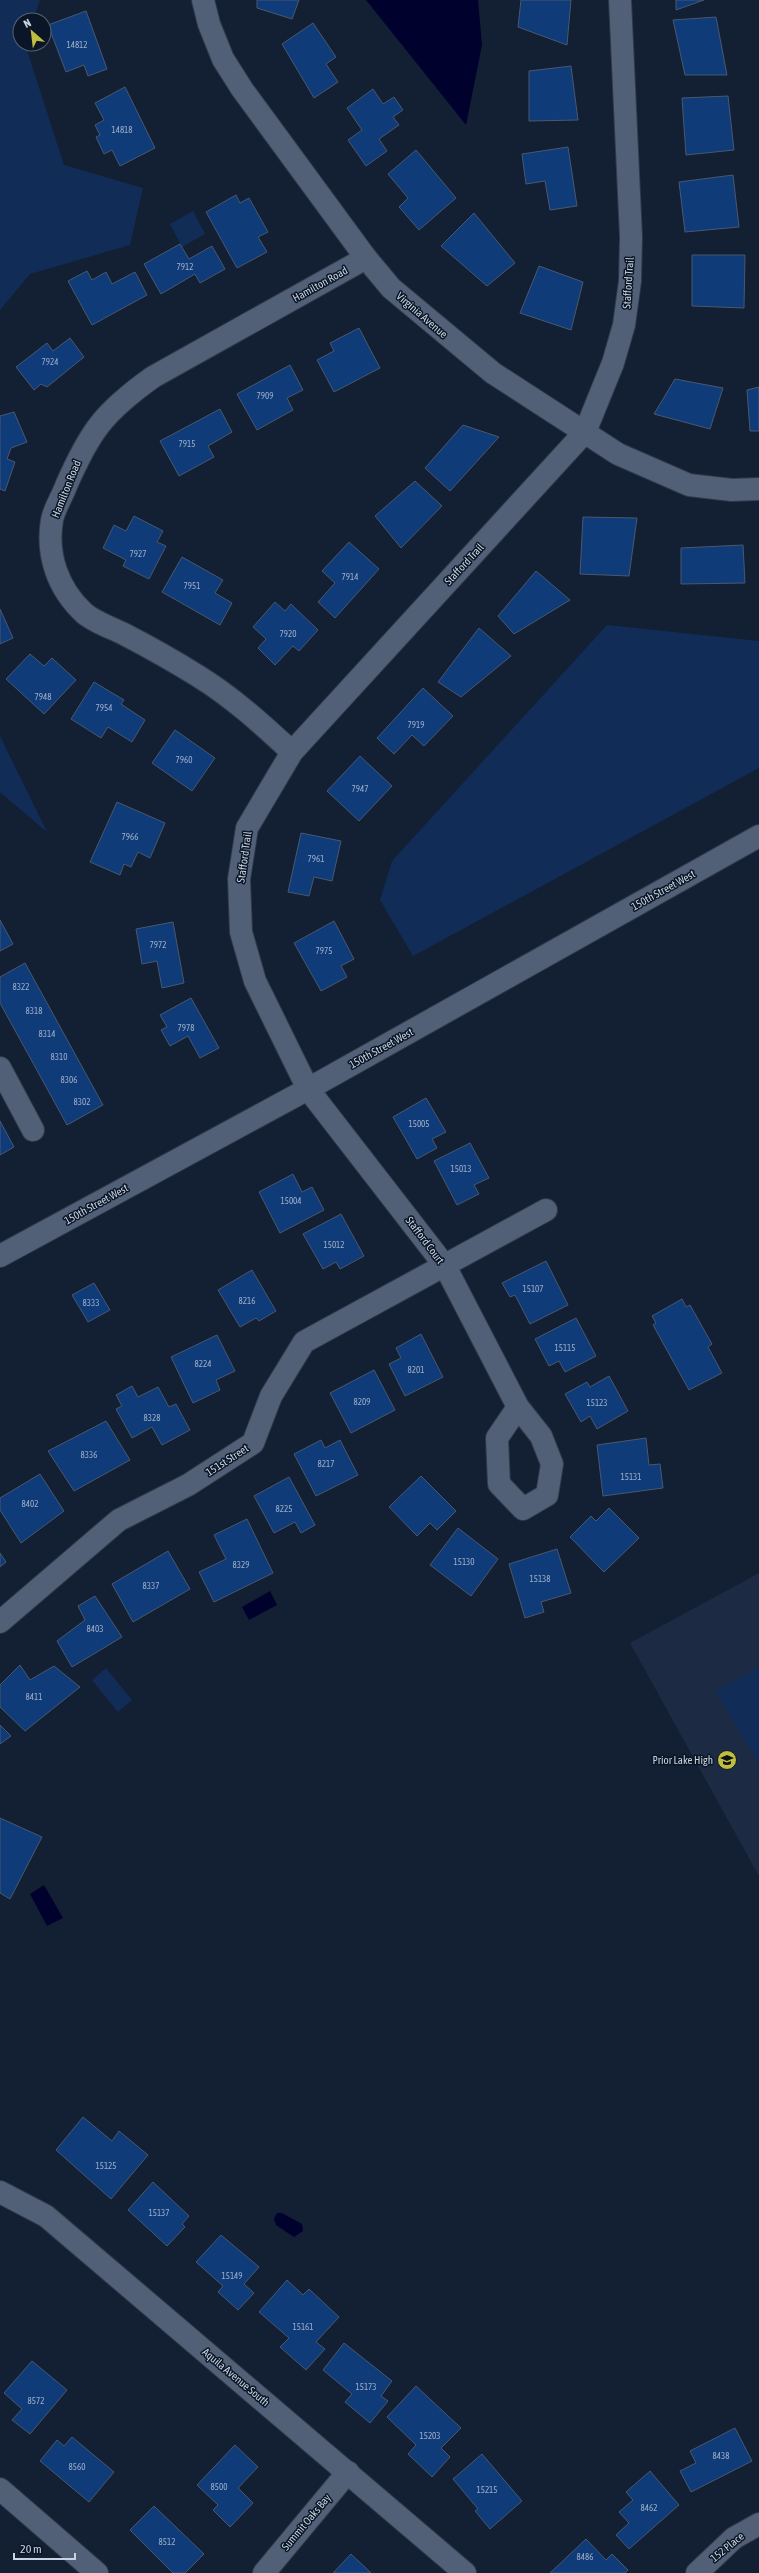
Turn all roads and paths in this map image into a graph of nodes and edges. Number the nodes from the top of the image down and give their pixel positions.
1 (203, 0) edge
2 (620, 0) edge
3 (366, 258) junction
4 (585, 432) junction
5 (759, 489) edge
6 (292, 752) junction
7 (759, 836) edge
8 (2, 1076) edge
9 (308, 1089) junction
10 (33, 1130) dead end
11 (546, 1210) dead end
12 (0, 1256) edge
13 (445, 1266) junction
14 (518, 1407) dead end
15 (0, 1622) edge
16 (0, 2192) edge
17 (348, 2472) junction
18 (0, 2489) edge
19 (759, 2524) edge
20 (97, 2573) edge
21 (264, 2573) edge
22 (465, 2573) edge
23 (697, 2573) edge

1 - 3 street, Virginia Avenue
2 - 4 street, Stafford Trail
3 - 4 street, Virginia Avenue
3 - 6 street, Hamilton Road
4 - 5 street, Virginia Avenue
4 - 6 street, Stafford Trail
6 - 9 street, Stafford Trail
7 - 9 street, 150th Street West
8 - 10 street
9 - 12 street, 150th Street West
9 - 13 street, Stafford Court
11 - 13 street, 151st Street
13 - 14 street, Stafford Court
13 - 15 street, 151st Street
16 - 17 street, Aquila Avenue South
17 - 21 street, Summit Oaks Bay
17 - 22 street, Aquila Avenue South
18 - 20 street
19 - 23 street, 152 Place

